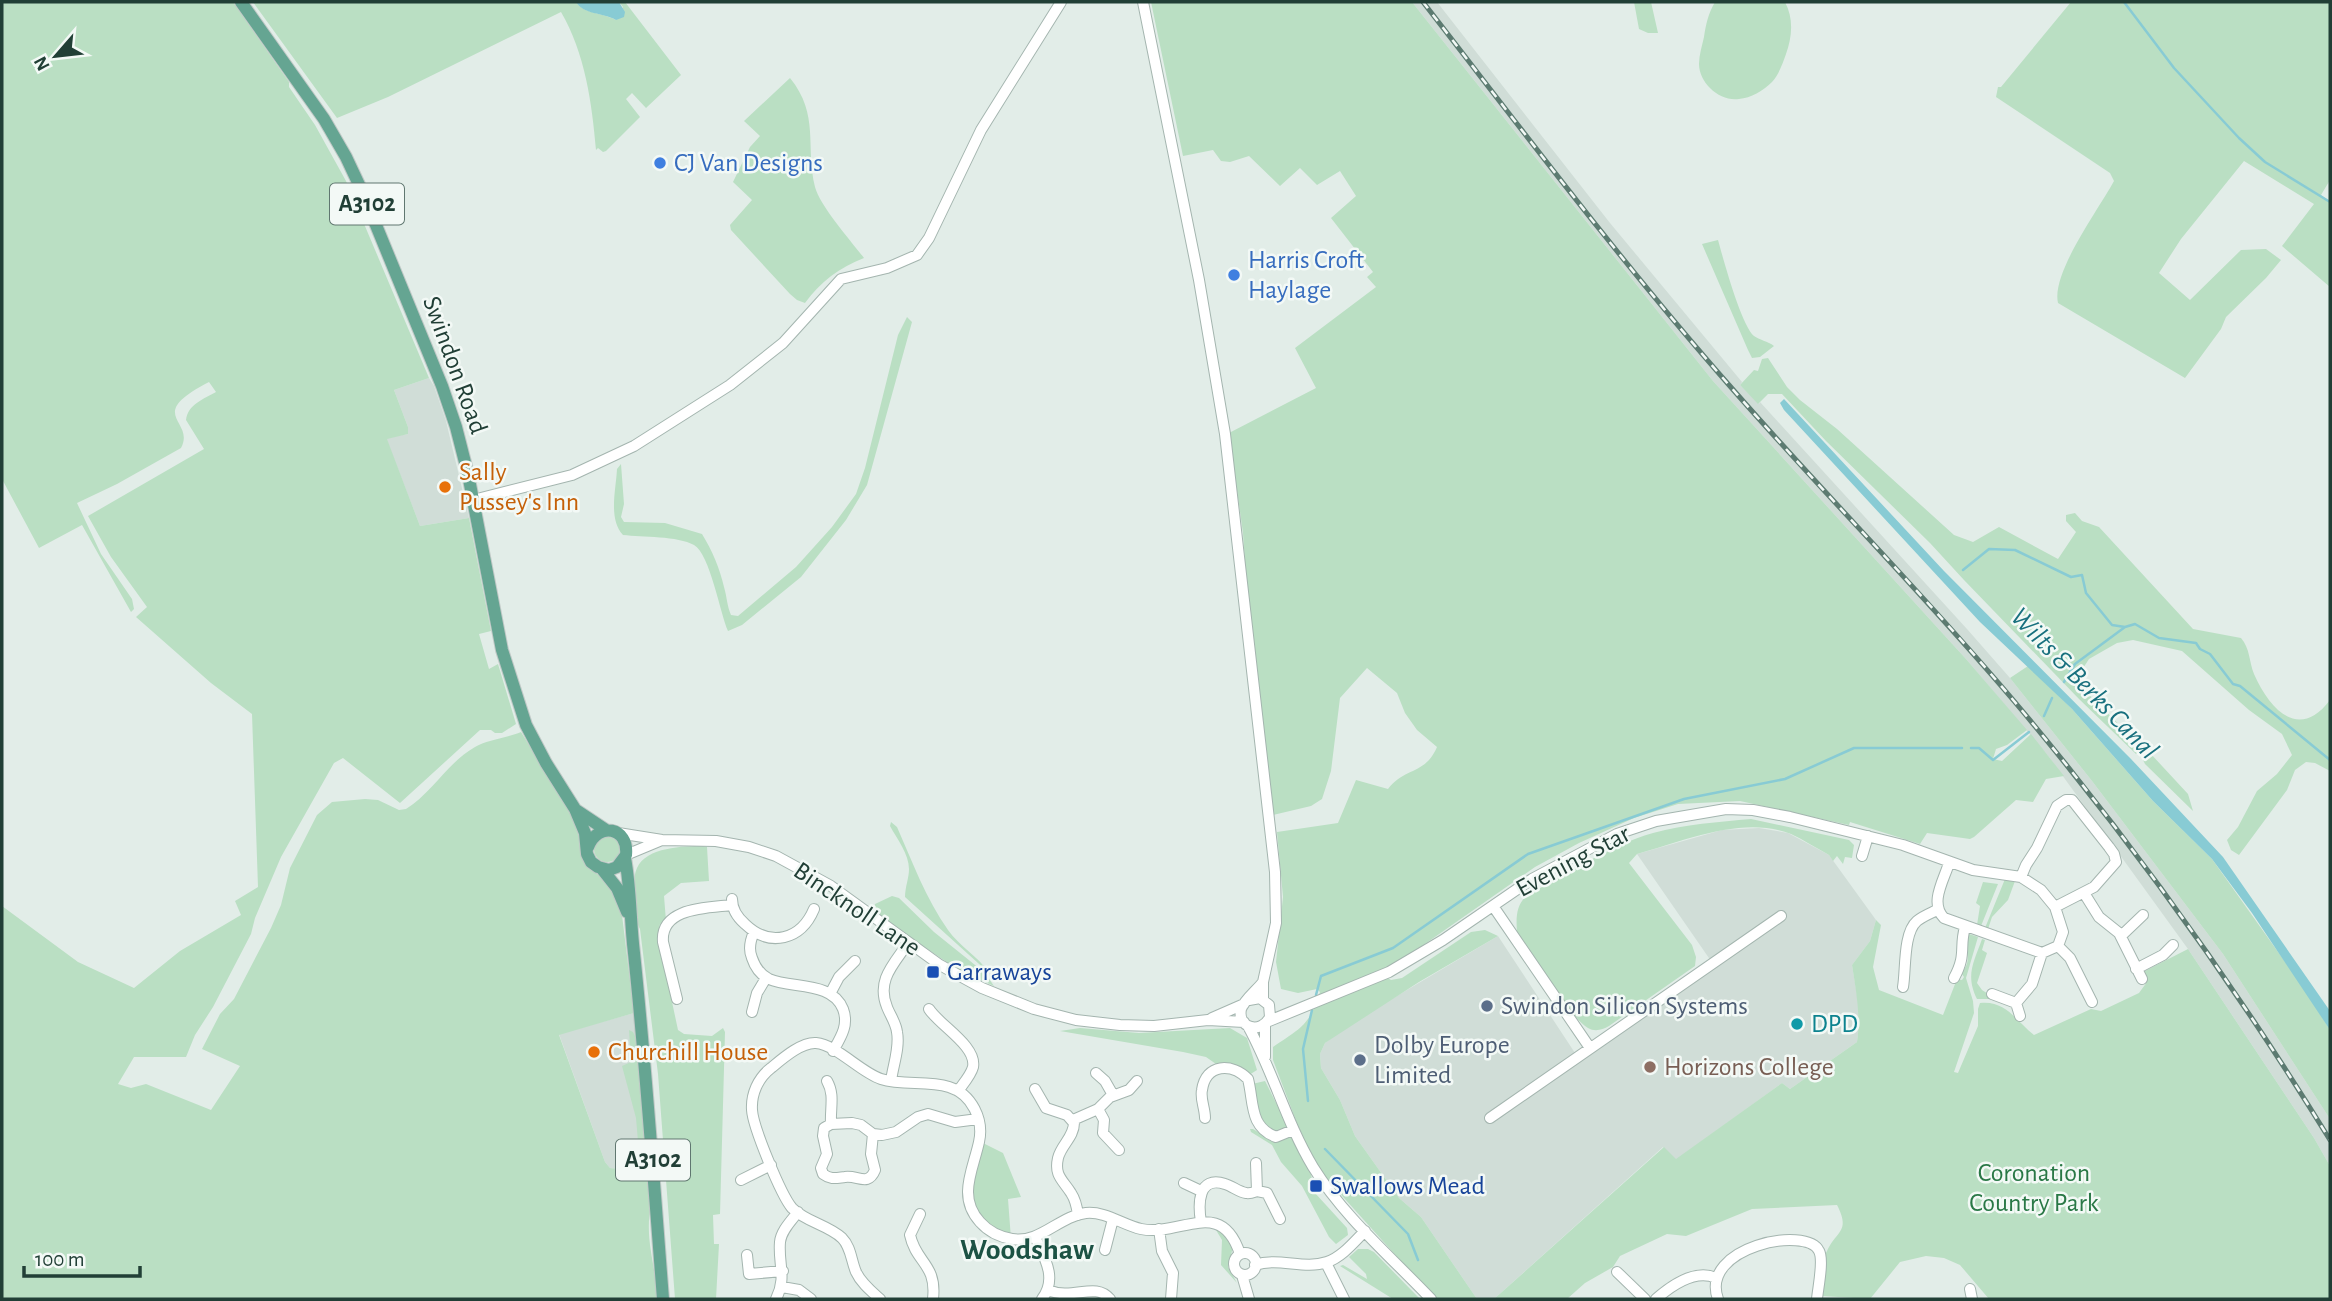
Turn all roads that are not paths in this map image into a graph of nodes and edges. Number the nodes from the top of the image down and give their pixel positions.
1 (241, 2) edge
2 (1061, 2) edge
3 (1143, 2) edge
4 (473, 500) junction
5 (575, 809) junction
6 (612, 832) junction
7 (1868, 836) junction
8 (662, 840) junction
9 (587, 847) junction
10 (1862, 856) dead end
11 (625, 857) junction
12 (1949, 863) junction
13 (601, 869) junction
14 (2021, 877) junction
15 (2084, 893) junction
16 (1493, 906) junction
17 (2056, 907) junction
18 (814, 909) dead end
19 (1937, 910) junction
20 (2143, 915) dead end
21 (1781, 916) dead end
22 (630, 923) junction
23 (1965, 927) junction
24 (754, 932) junction
25 (2121, 936) junction
26 (908, 943) junction
27 (2173, 945) dead end
28 (2058, 946) junction
29 (2042, 953) junction
30 (855, 961) dead end
31 (2136, 969) junction
32 (766, 978) junction
33 (1954, 978) dead end
34 (2142, 979) dead end
35 (1262, 982) junction
36 (1903, 987) dead end
37 (830, 994) junction
38 (1992, 994) dead end
39 (677, 999) dead end
40 (1247, 1002) junction
41 (1266, 1002) junction
42 (2092, 1002) dead end
43 (2016, 1003) junction
44 (1301, 1006) junction
45 (929, 1009) dead end
46 (752, 1012) dead end
47 (2020, 1016) dead end
48 (1208, 1020) junction
49 (1267, 1023) junction
50 (1246, 1024) junction
51 (1590, 1048) junction
52 (833, 1051) junction
53 (1265, 1058) junction
54 (1096, 1073) dead end
55 (827, 1081) dead end
56 (891, 1081) junction
57 (1137, 1081) dead end
58 (1035, 1089) dead end
59 (958, 1091) junction
60 (1113, 1095) junction
61 (1098, 1109) junction
62 (1205, 1118) dead end
63 (1490, 1118) dead end
64 (978, 1119) junction
65 (1073, 1120) junction
66 (831, 1124) junction
67 (1293, 1130) junction
68 (873, 1134) junction
69 (1119, 1150) dead end
70 (1256, 1163) dead end
71 (771, 1165) junction
72 (741, 1180) dead end
73 (1184, 1183) dead end
74 (1201, 1191) junction
75 (1257, 1191) junction
76 (798, 1212) junction
77 (920, 1214) dead end
78 (1078, 1214) junction
79 (1113, 1219) junction
80 (1280, 1219) dead end
81 (1201, 1222) junction
82 (1159, 1229) junction
83 (1365, 1231) junction
84 (1034, 1237) junction
85 (1105, 1250) dead end
86 (1240, 1254) junction
87 (747, 1255) dead end
88 (1326, 1263) junction
89 (1255, 1265) junction
90 (783, 1271) junction
91 (1617, 1272) dead end
92 (1242, 1275) junction
93 (1716, 1278) junction
94 (782, 1287) junction
95 (1045, 1295) edge
96 (663, 1299) edge
97 (776, 1299) edge
98 (811, 1299) edge
99 (880, 1299) edge
100 (933, 1299) edge
101 (1110, 1299) edge
102 (1171, 1299) edge
103 (1249, 1299) edge
104 (1344, 1299) edge
105 (1431, 1299) edge
106 (1645, 1299) edge
107 (1656, 1299) edge
108 (1718, 1299) edge
109 (1817, 1299) edge

1 - 4 main road, Swindon Road / A3102
2 - 4 street
3 - 35 street
4 - 5 main road, Swindon Road / A3102
5 - 6 main road, Swindon Road / A3102
5 - 9 main road, Swindon Road / A3102
6 - 8 street, Bincknoll Lane
6 - 9 main road
6 - 11 main road
7 - 10 street
7 - 12 street, Evening Star
7 - 16 street, Evening Star
8 - 11 street, Bincknoll Lane
8 - 26 street, Bincknoll Lane
9 - 13 main road
11 - 13 main road
11 - 22 main road, A3102
12 - 14 street, Evening Star
12 - 19 street
13 - 22 main road, A3102
14 - 15 street
14 - 17 street
15 - 17 street
15 - 25 street
16 - 44 street, Evening Star
16 - 51 street
17 - 28 street
18 - 24 street
19 - 23 street
19 - 36 street
20 - 25 street
21 - 51 street
22 - 96 main road, A3102
23 - 29 street
23 - 33 street
24 - 32 street
24 - 39 street
25 - 31 street
26 - 48 street, Bincknoll Lane
26 - 56 street
27 - 31 street
28 - 29 street
28 - 42 street
29 - 43 street
30 - 37 street
31 - 34 street
32 - 37 street
32 - 46 street
35 - 40 street
35 - 41 street
37 - 52 street
38 - 43 street
40 - 41 street
40 - 48 street, Bincknoll Lane
40 - 50 street
41 - 44 street, Evening Star
41 - 49 street
43 - 47 street
44 - 49 street, Evening Star
45 - 59 street
48 - 50 street, Bincknoll Lane
49 - 50 street
49 - 53 street
50 - 53 street
51 - 63 street
52 - 56 street
52 - 71 street
53 - 67 street
54 - 60 street
55 - 66 street
56 - 59 street
57 - 60 street
58 - 65 street
59 - 64 street
60 - 61 street
61 - 65 street
61 - 69 street
62 - 67 street
64 - 68 street
64 - 84 street
65 - 78 street
66 - 68 street
66 - 68 street
67 - 83 street
70 - 75 street
71 - 72 street
71 - 76 street
73 - 74 street
74 - 75 street
74 - 81 street
75 - 80 street
76 - 90 street
76 - 99 street
77 - 100 street
78 - 79 street
78 - 84 street
79 - 82 street
79 - 85 street
81 - 82 street
81 - 86 street
82 - 102 street
83 - 88 street
83 - 105 street
84 - 95 street
86 - 89 street
86 - 92 street
87 - 90 street
88 - 89 street
88 - 104 street
89 - 92 street
90 - 94 street
91 - 106 street
92 - 103 street
93 - 107 street
93 - 108 street
93 - 109 street
94 - 97 street
94 - 98 street
95 - 101 street

